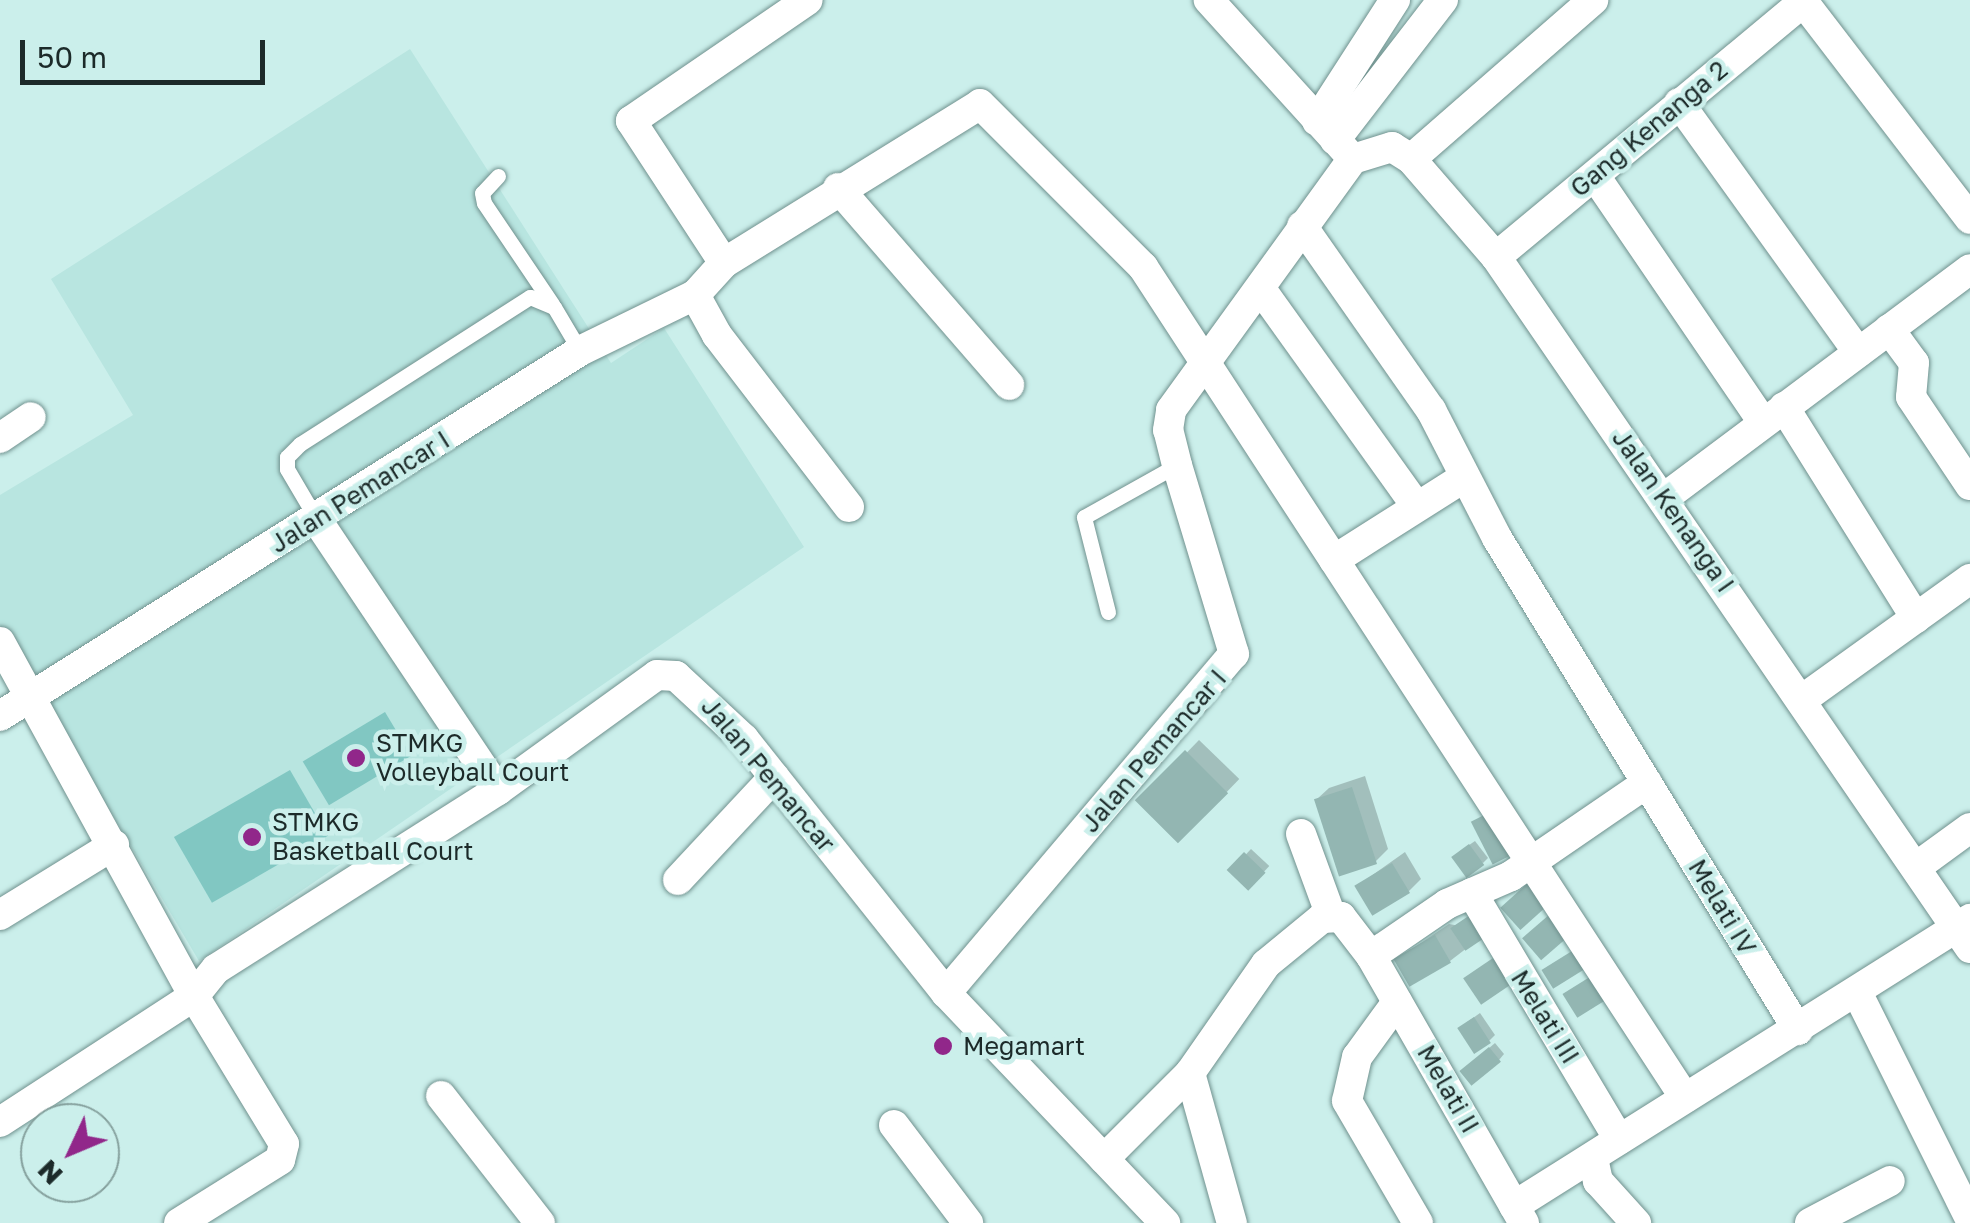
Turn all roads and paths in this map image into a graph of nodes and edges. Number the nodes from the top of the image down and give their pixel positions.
1 (808, 0) edge
2 (1209, 0) edge
3 (1395, 0) edge
4 (1443, 0) edge
5 (1593, 0) edge
6 (1802, 1) edge
7 (1679, 103) junction
8 (1335, 140) junction
9 (1410, 160) junction
10 (498, 176) dead end
11 (1594, 176) junction
12 (838, 188) junction
13 (1970, 219) edge
14 (1302, 226) junction
15 (1496, 257) junction
16 (1970, 269) edge
17 (707, 281) junction
18 (1262, 292) junction
19 (554, 308) junction
20 (1889, 328) junction
21 (580, 351) junction
22 (1858, 352) junction
23 (1204, 362) junction
24 (1009, 386) dead end
25 (1773, 414) junction
26 (30, 417) dead end
27 (0, 438) edge
28 (1177, 465) junction
29 (1465, 477) junction
30 (1970, 485) edge
31 (1664, 498) junction
32 (850, 506) dead end
33 (1417, 508) junction
34 (318, 520) junction
35 (1334, 560) junction
36 (1970, 580) edge
37 (1108, 612) dead end
38 (1916, 618) junction
39 (0, 642) edge
40 (30, 698) junction
41 (1804, 699) junction
42 (0, 716) edge
43 (774, 777) junction
44 (1647, 783) junction
45 (498, 790) junction
46 (1970, 828) edge
47 (1301, 834) dead end
48 (114, 845) junction
49 (1532, 863) junction
50 (1919, 866) junction
51 (678, 880) dead end
52 (1472, 893) junction
53 (0, 916) edge
54 (1331, 916) junction
55 (1967, 930) edge
56 (1371, 956) junction
57 (1857, 992) junction
58 (946, 993) junction
59 (194, 996) junction
60 (1397, 1002) junction
61 (1798, 1030) junction
62 (1190, 1074) junction
63 (441, 1096) dead end
64 (1685, 1098) junction
65 (0, 1122) edge
66 (894, 1125) dead end
67 (1619, 1140) junction
68 (1592, 1158) junction
69 (1104, 1160) junction
70 (1890, 1181) dead end
71 (1519, 1215) edge
72 (1970, 1219) edge
73 (179, 1223) edge
74 (540, 1223) edge
75 (968, 1223) edge
76 (1165, 1223) edge
77 (1232, 1223) edge
78 (1418, 1223) edge
79 (1636, 1223) edge
80 (1810, 1223) edge

1 - 17 street
2 - 8 street
3 - 8 street
4 - 8 street
5 - 9 street
6 - 7 street, Gang Kenanga 2
6 - 13 street
7 - 11 street, Gang Kenanga 2
7 - 22 street
8 - 9 street
8 - 14 street, Jalan Pemancar I
9 - 15 street, Jalan Kenanga I
10 - 19 lane
11 - 15 street, Gang Kenanga 2
11 - 25 street
12 - 17 street, Jalan Pemancar I
12 - 23 street, Jalan Pemancar I
12 - 24 street
14 - 18 street, Jalan Pemancar I
14 - 29 street, Melati IV
15 - 31 street, Jalan Kenanga I
16 - 20 street
17 - 21 street, Jalan Pemancar I
17 - 32 street
18 - 23 street, Jalan Pemancar I
18 - 33 street
19 - 21 lane
19 - 34 lane
20 - 22 street
20 - 30 street
21 - 34 street, Jalan Pemancar I
22 - 25 street
23 - 28 street, Jalan Pemancar I
23 - 35 street
25 - 31 street
25 - 38 street
26 - 27 street
28 - 37 lane
28 - 58 street, Jalan Pemancar I
29 - 33 street
29 - 44 street, Melati IV
31 - 41 street, Jalan Kenanga I
33 - 35 street
34 - 40 street, Jalan Pemancar I
34 - 45 street
35 - 49 street
36 - 38 street
38 - 41 street
39 - 40 street
40 - 42 street, Jalan Pemancar I
40 - 48 street
41 - 50 street, Jalan Kenanga I
43 - 45 street, Jalan Pemancar
43 - 51 street
43 - 58 street, Jalan Pemancar
44 - 49 street
44 - 61 street, Melati IV
45 - 59 street, Jalan Pemancar
46 - 50 street
47 - 54 street
48 - 53 street
48 - 59 street
49 - 52 street
49 - 64 street
50 - 55 street, Jalan Kenanga I
52 - 56 street
52 - 67 street, Melati III
54 - 56 street, Melati II
54 - 62 street
55 - 57 street
56 - 60 street, Melati II
57 - 61 street
57 - 72 street
58 - 69 street, Jalan Pemancar
59 - 65 street, Jalan Pemancar
59 - 73 street
60 - 71 street, Melati II
60 - 78 street
61 - 64 street
62 - 69 street
62 - 77 street
63 - 74 street
64 - 67 street
66 - 75 street
67 - 68 street
68 - 71 street
68 - 79 street
69 - 76 street, Jalan Pemancar
70 - 80 street

